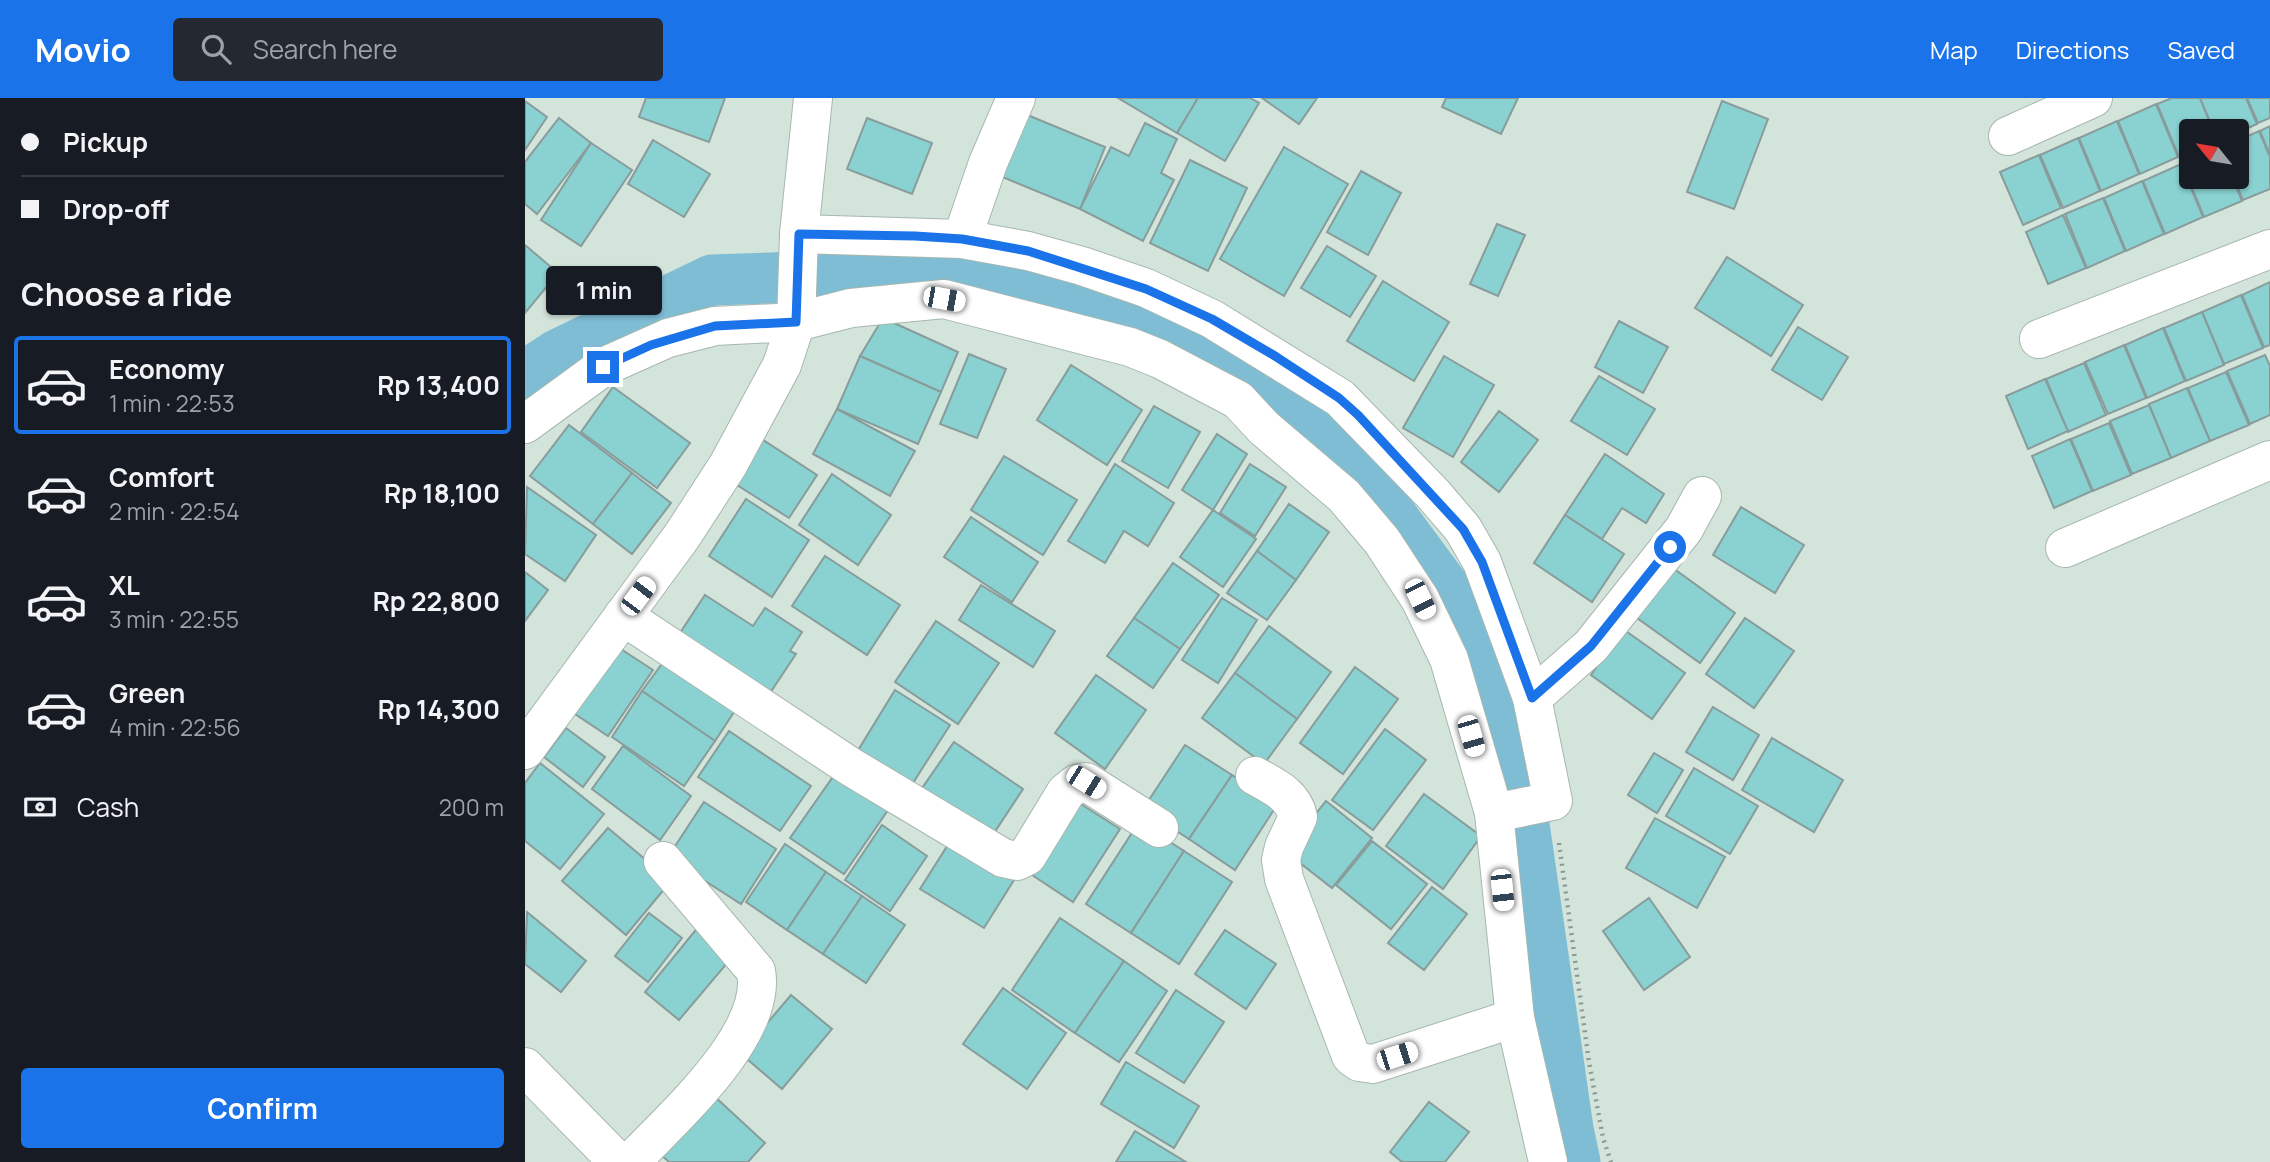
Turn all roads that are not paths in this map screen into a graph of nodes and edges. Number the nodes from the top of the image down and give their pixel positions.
1 (813, 98) edge
2 (1016, 98) edge
3 (2093, 98) edge
4 (2008, 136) dead end
5 (962, 239) junction
6 (798, 247) junction
7 (2270, 249) edge
8 (796, 313) junction
9 (2039, 339) dead end
10 (525, 424) edge
11 (2270, 460) edge
12 (1702, 496) dead end
13 (2065, 548) dead end
14 (623, 616) junction
15 (1532, 698) junction
16 (525, 750) edge
17 (1255, 776) dead end
18 (1522, 807) junction
19 (1159, 828) dead end
20 (663, 861) dead end
21 (1515, 1018) junction
22 (525, 1067) edge
23 (618, 1162) edge
24 (631, 1162) edge
25 (1548, 1162) edge

1 - 6 street
2 - 5 street
3 - 4 street
5 - 6 street
5 - 15 street
6 - 8 street
7 - 9 street
8 - 10 street
8 - 14 street
8 - 18 street
11 - 13 street
12 - 15 street
14 - 16 street
14 - 19 street
15 - 18 street
17 - 21 street
18 - 21 street
20 - 24 street
21 - 25 street
22 - 23 street

